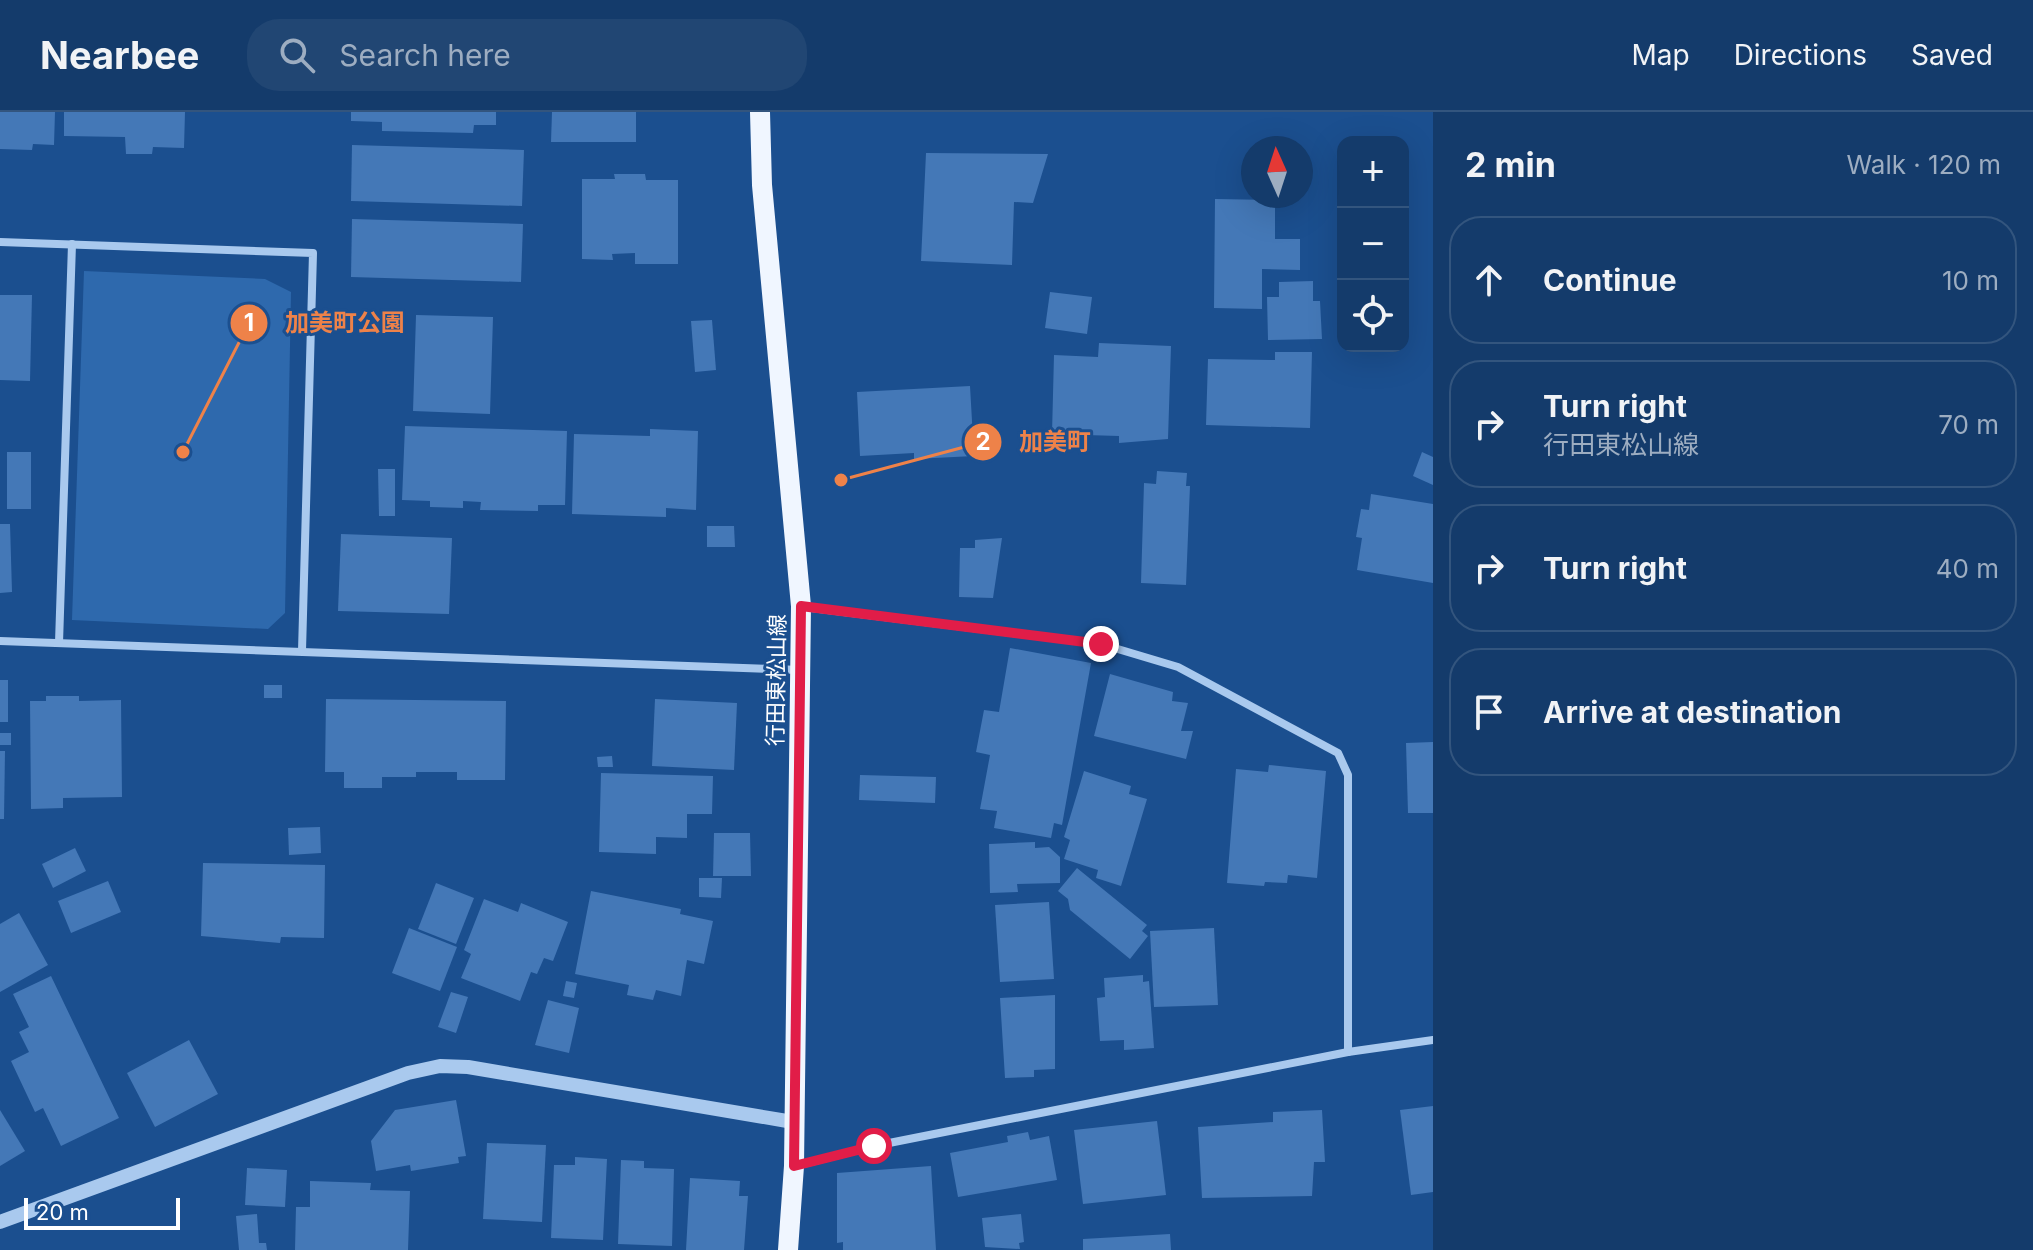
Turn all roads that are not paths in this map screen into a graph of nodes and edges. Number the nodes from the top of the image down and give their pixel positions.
1 (760, 112) edge
2 (0, 242) edge
3 (72, 244) junction
4 (801, 606) junction
5 (0, 641) edge
6 (59, 643) junction
7 (302, 651) junction
8 (801, 670) junction
9 (1433, 1040) edge
10 (1348, 1052) junction
11 (793, 1122) junction
12 (794, 1166) junction
13 (0, 1222) edge
14 (788, 1250) edge

1 - 4 main road, 行田東松山線
2 - 3 street
3 - 6 street
3 - 7 street
4 - 8 main road, 行田東松山線
4 - 10 street
5 - 6 street
6 - 7 street
7 - 8 street
8 - 11 main road, 行田東松山線
9 - 10 street
10 - 12 street
11 - 12 main road, 行田東松山線
11 - 13 street
12 - 14 main road, 行田東松山線

